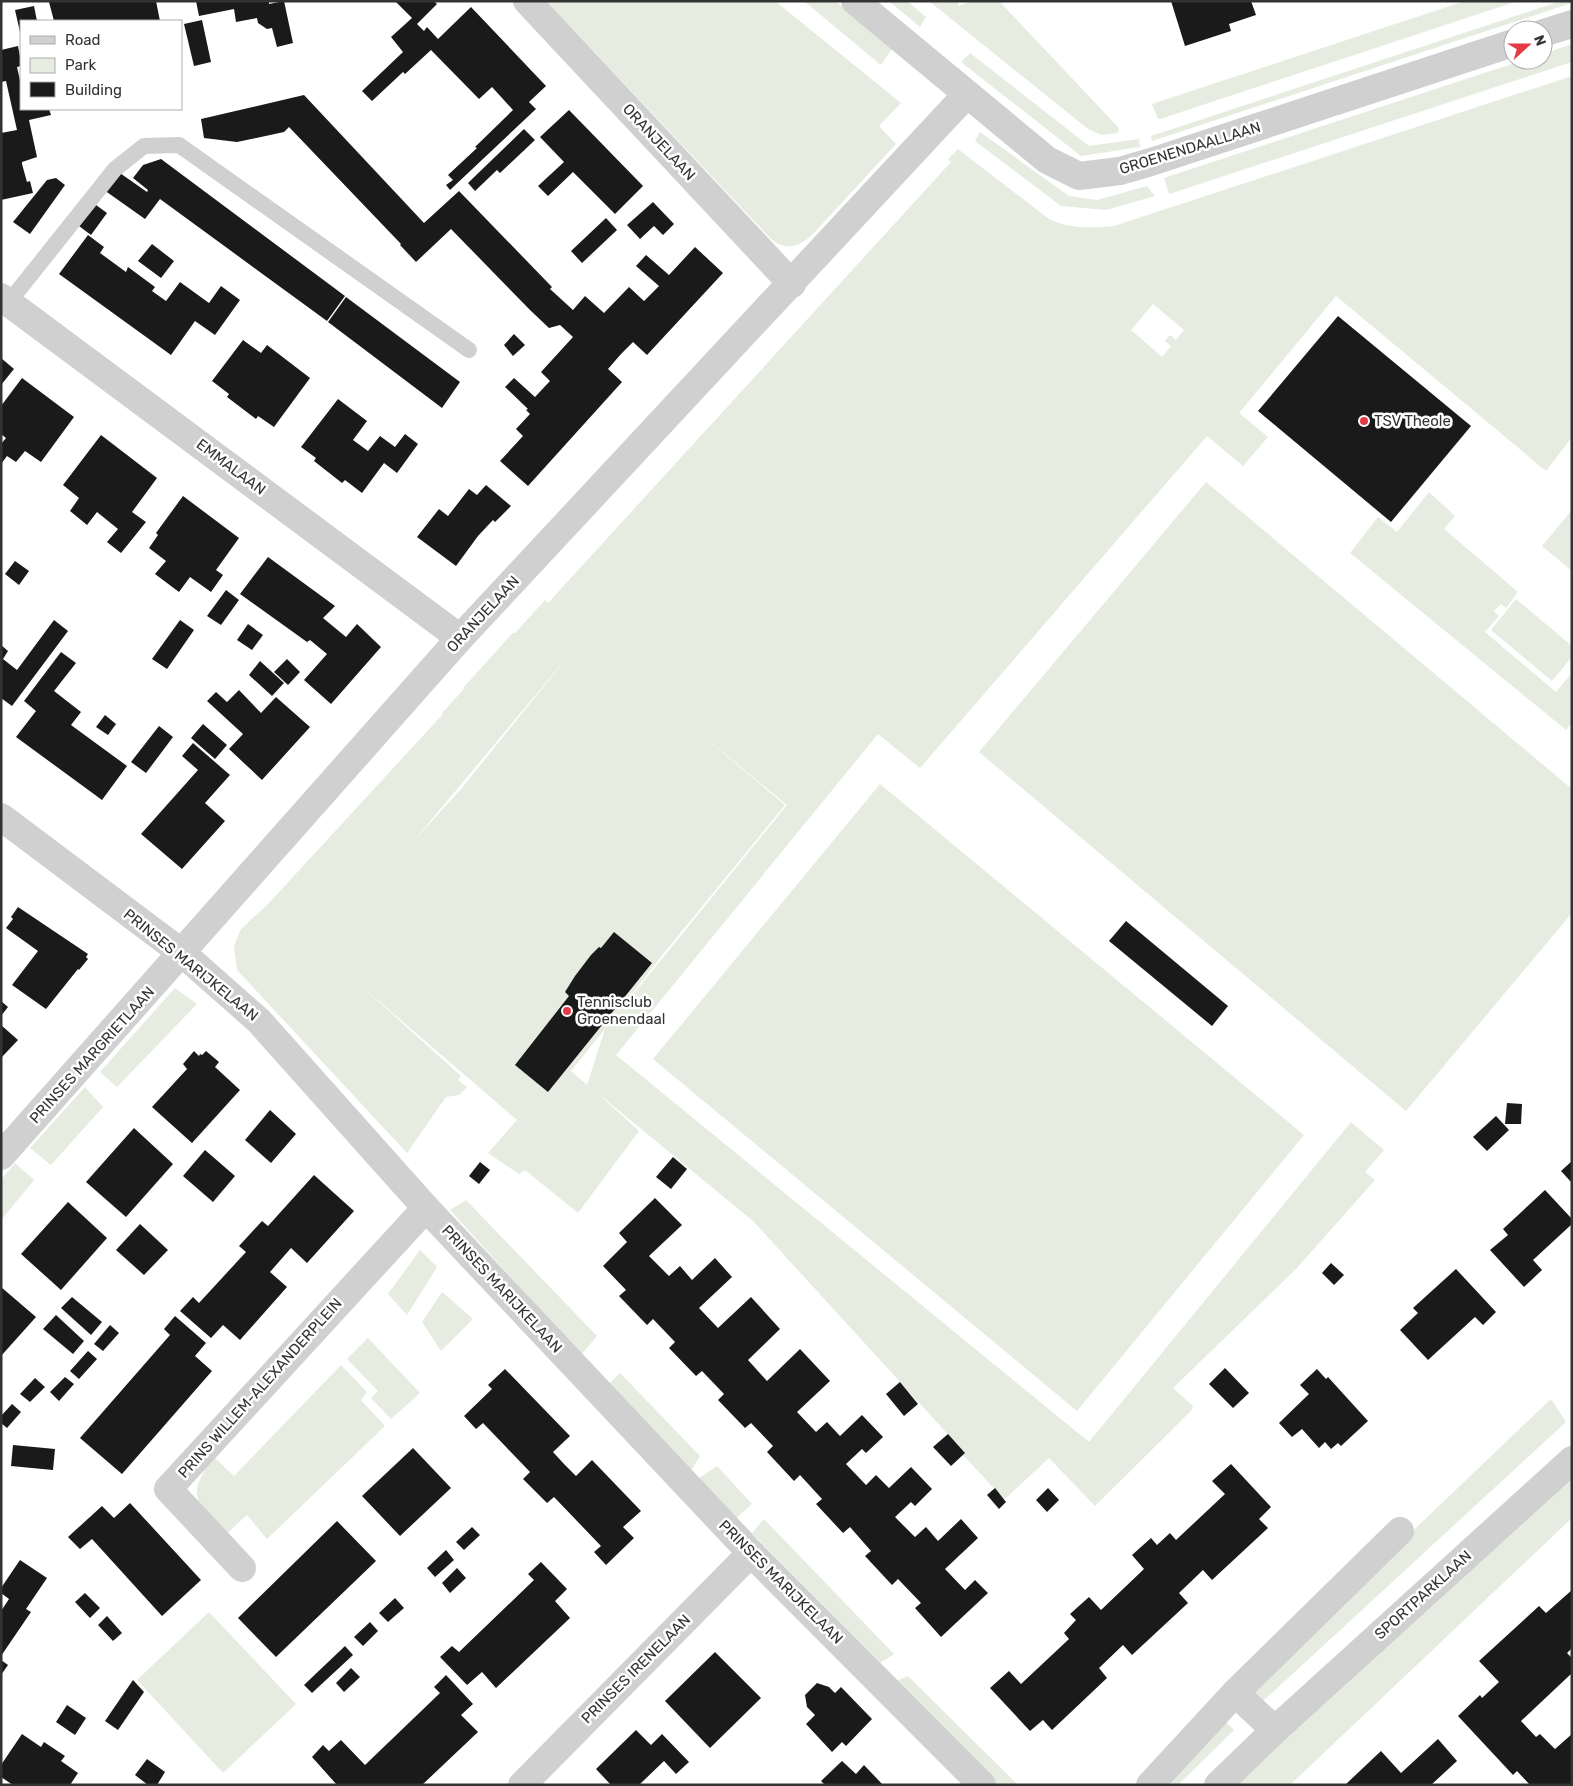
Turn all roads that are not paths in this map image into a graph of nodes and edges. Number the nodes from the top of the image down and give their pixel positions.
1 (527, 1) edge
2 (855, 1) edge
3 (1572, 24) edge
4 (1553, 30) edge
5 (1503, 46) edge
6 (967, 94) junction
7 (792, 284) junction
8 (5, 300) edge
9 (469, 350) dead end
10 (460, 638) junction
11 (1, 817) edge
12 (182, 953) junction
13 (1, 1156) edge
14 (426, 1208) junction
15 (1572, 1460) edge
16 (1400, 1531) dead end
17 (751, 1553) junction
18 (242, 1568) dead end
19 (1235, 1693) junction
20 (1275, 1730) junction
21 (522, 1785) edge
22 (982, 1785) edge
23 (1150, 1785) edge
24 (1218, 1785) edge

1 - 7 street, ORANJELAAN
2 - 6 street, GROENENDAALLAAN
3 - 4 street
5 - 6 street, GROENENDAALLAAN
6 - 7 street, ORANJELAAN
7 - 10 street, ORANJELAAN
8 - 9 lane
8 - 10 street, EMMALAAN
10 - 12 street, ORANJELAAN
11 - 12 street, PRINSES MARIJKELAAN
12 - 13 street, PRINSES MARGRIETLAAN
12 - 14 street, PRINSES MARIJKELAAN
14 - 17 street, PRINSES MARIJKELAAN
14 - 18 street, PRINS WILLEM-ALEXANDERPLEIN
15 - 20 street, SPORTPARKLAAN
16 - 19 street
17 - 21 street, PRINSES IRENELAAN
17 - 22 street, PRINSES MARIJKELAAN
19 - 20 street
19 - 23 street
20 - 24 street, SPORTPARKLAAN

